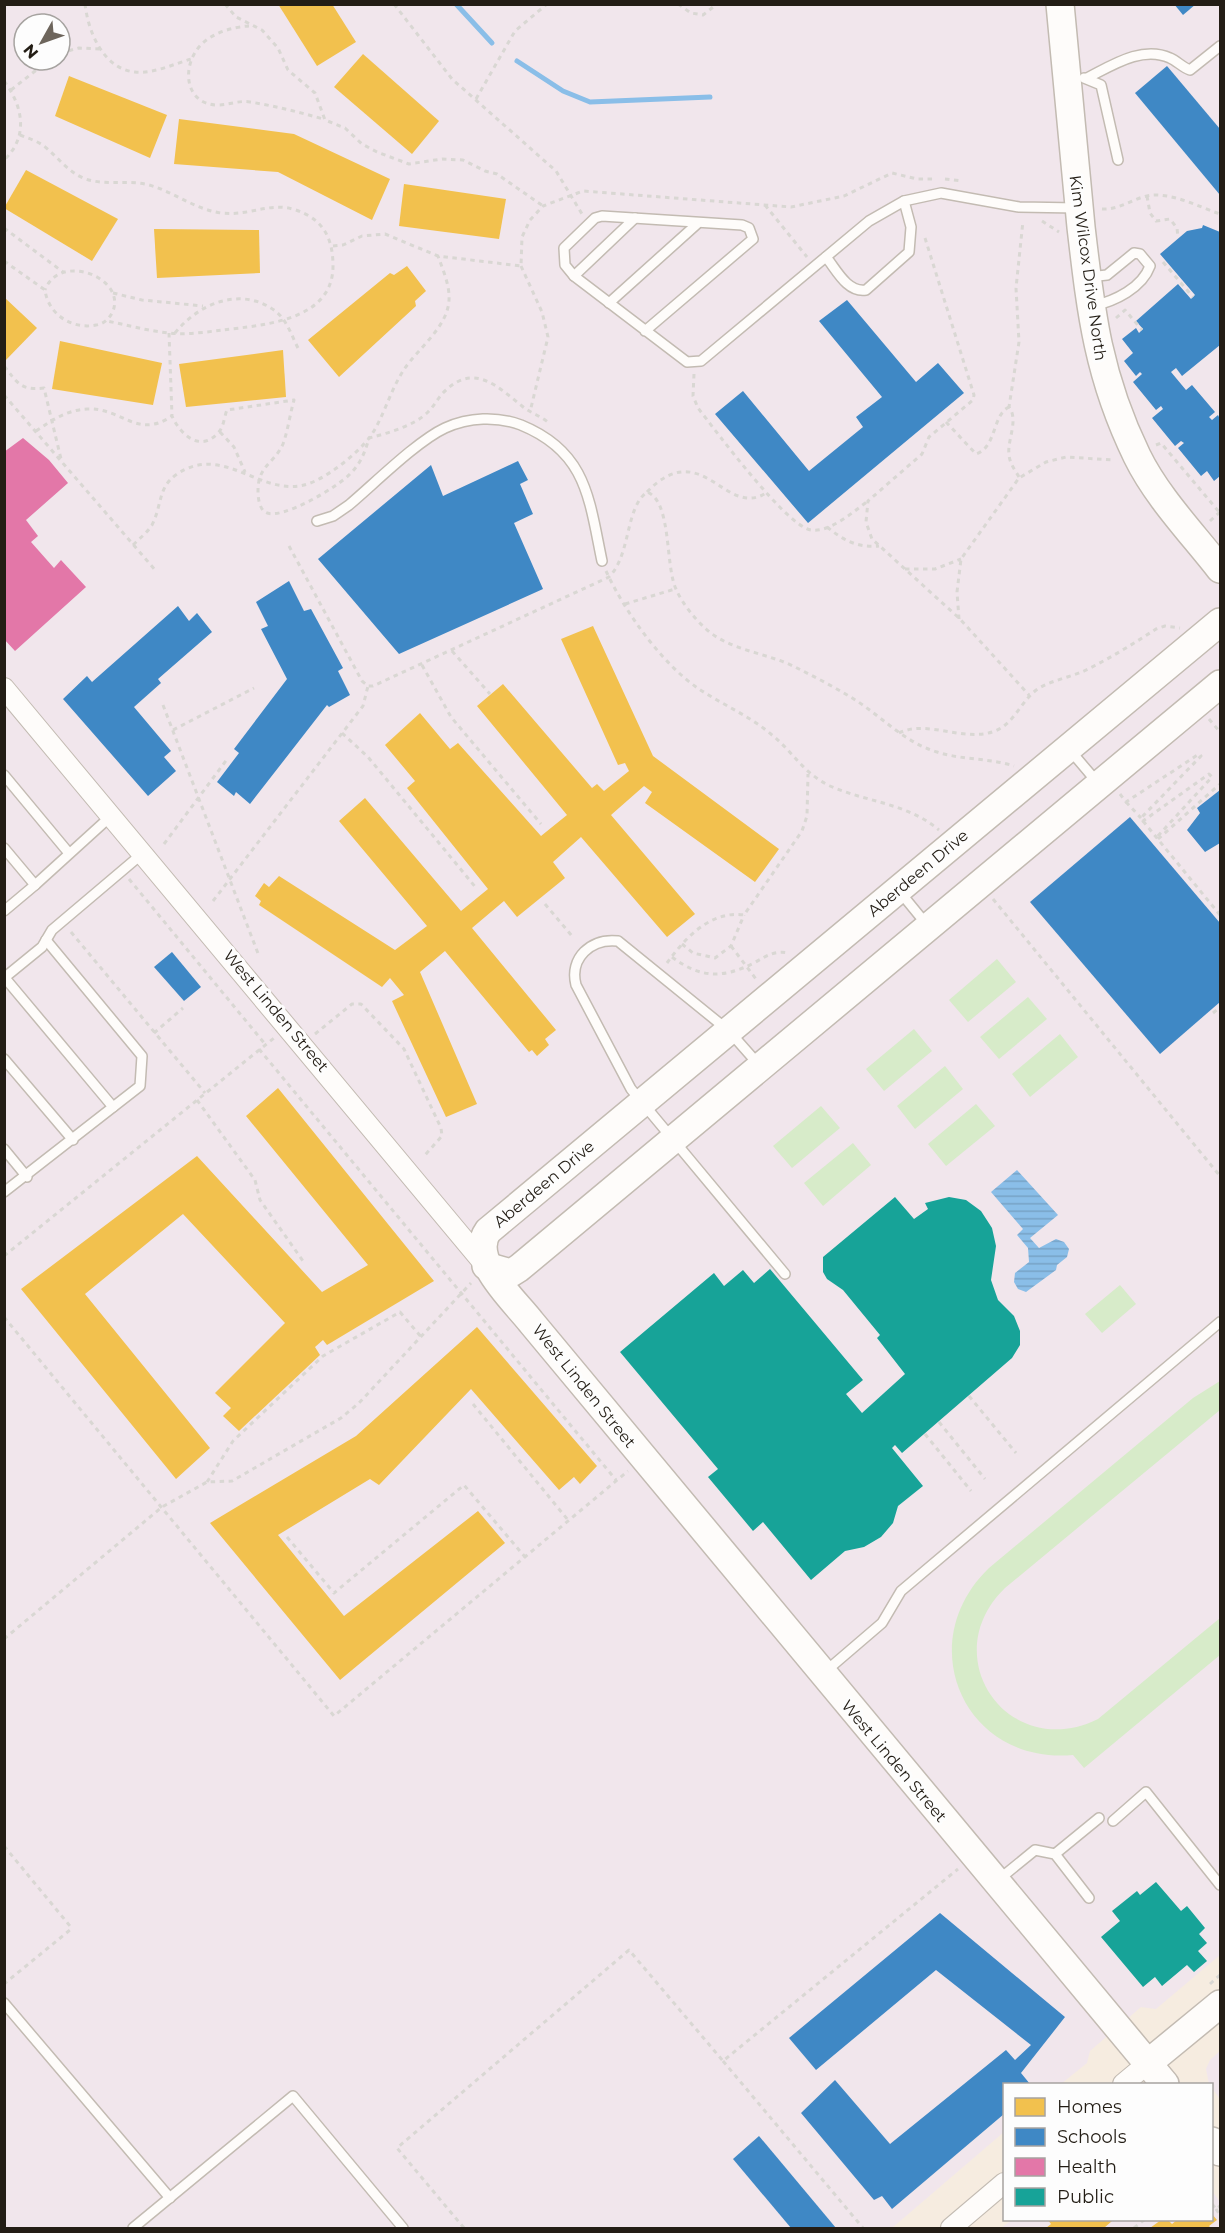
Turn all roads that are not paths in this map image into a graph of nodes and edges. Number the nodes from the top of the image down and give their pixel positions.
1 (1060, 4) edge
2 (1221, 46) edge
3 (1077, 77) junction
4 (1118, 160) dead end
5 (904, 201) junction
6 (1089, 209) junction
7 (635, 218) junction
8 (697, 224) junction
9 (826, 257) junction
10 (574, 276) junction
11 (1087, 278) junction
12 (609, 303) junction
13 (1091, 306) junction
14 (645, 331) junction
15 (317, 521) dead end
16 (602, 561) dead end
17 (1221, 569) edge
18 (1221, 622) edge
19 (1221, 684) edge
20 (4, 687) edge
21 (1068, 747) junction
22 (4, 775) edge
23 (1108, 788) junction
24 (111, 816) junction
25 (4, 848) edge
26 (68, 852) junction
27 (143, 853) junction
28 (35, 885) junction
29 (898, 890) junction
30 (4, 911) edge
31 (929, 927) junction
32 (46, 940) junction
33 (5, 978) edge
34 (729, 1031) junction
35 (4, 1059) edge
36 (760, 1067) junction
37 (641, 1103) junction
38 (113, 1107) junction
39 (73, 1140) junction
40 (673, 1140) junction
41 (4, 1149) edge
42 (27, 1177) junction
43 (4, 1192) edge
44 (486, 1266) junction
45 (784, 1274) dead end
46 (1221, 1323) edge
47 (822, 1675) junction
48 (1099, 1818) dead end
49 (1113, 1821) dead end
50 (1055, 1854) junction
51 (996, 1882) junction
52 (1221, 1885) edge
53 (1089, 1898) dead end
54 (4, 2003) edge
55 (1221, 2004) edge
56 (1156, 2074) edge
57 (1129, 2083) edge
58 (1003, 2185) edge
59 (170, 2198) junction
60 (133, 2229) edge
61 (403, 2229) edge
62 (951, 2229) edge

1 - 3 street, Kim Wilcox Drive North
2 - 3 lane
3 - 4 lane
3 - 6 street, Kim Wilcox Drive North
5 - 6 lane
5 - 9 lane
5 - 9 lane
6 - 11 street, Kim Wilcox Drive North
7 - 8 lane
7 - 10 lane
7 - 10 lane
8 - 12 lane
8 - 14 lane
9 - 14 lane
10 - 12 lane
11 - 13 street, Kim Wilcox Drive North
11 - 13 lane
12 - 14 lane
13 - 17 street, Kim Wilcox Drive North
15 - 16 lane
18 - 21 street, Aberdeen Drive
19 - 23 street
20 - 24 street, West Linden Street
21 - 23 lane
21 - 29 street, Aberdeen Drive
22 - 26 lane
23 - 31 street
24 - 26 lane
24 - 27 street, West Linden Street
25 - 28 lane
26 - 28 lane
27 - 32 lane
27 - 44 street, West Linden Street
28 - 30 lane
29 - 31 lane
29 - 34 street, Aberdeen Drive
31 - 36 street
32 - 33 lane
32 - 38 lane
33 - 38 lane
34 - 36 lane
34 - 37 street, Aberdeen Drive
34 - 37 lane
35 - 39 lane
36 - 40 street
37 - 40 lane
37 - 44 street, Aberdeen Drive
38 - 39 lane
39 - 42 lane
40 - 44 street
40 - 45 lane
41 - 42 lane
42 - 43 lane
44 - 47 street, West Linden Street
46 - 47 lane
47 - 51 street, West Linden Street
48 - 50 lane
49 - 52 lane
50 - 51 lane
50 - 53 lane
51 - 56 street, West Linden Street
54 - 59 lane
55 - 56 street
56 - 57 street
58 - 62 street
59 - 60 lane
59 - 61 lane

